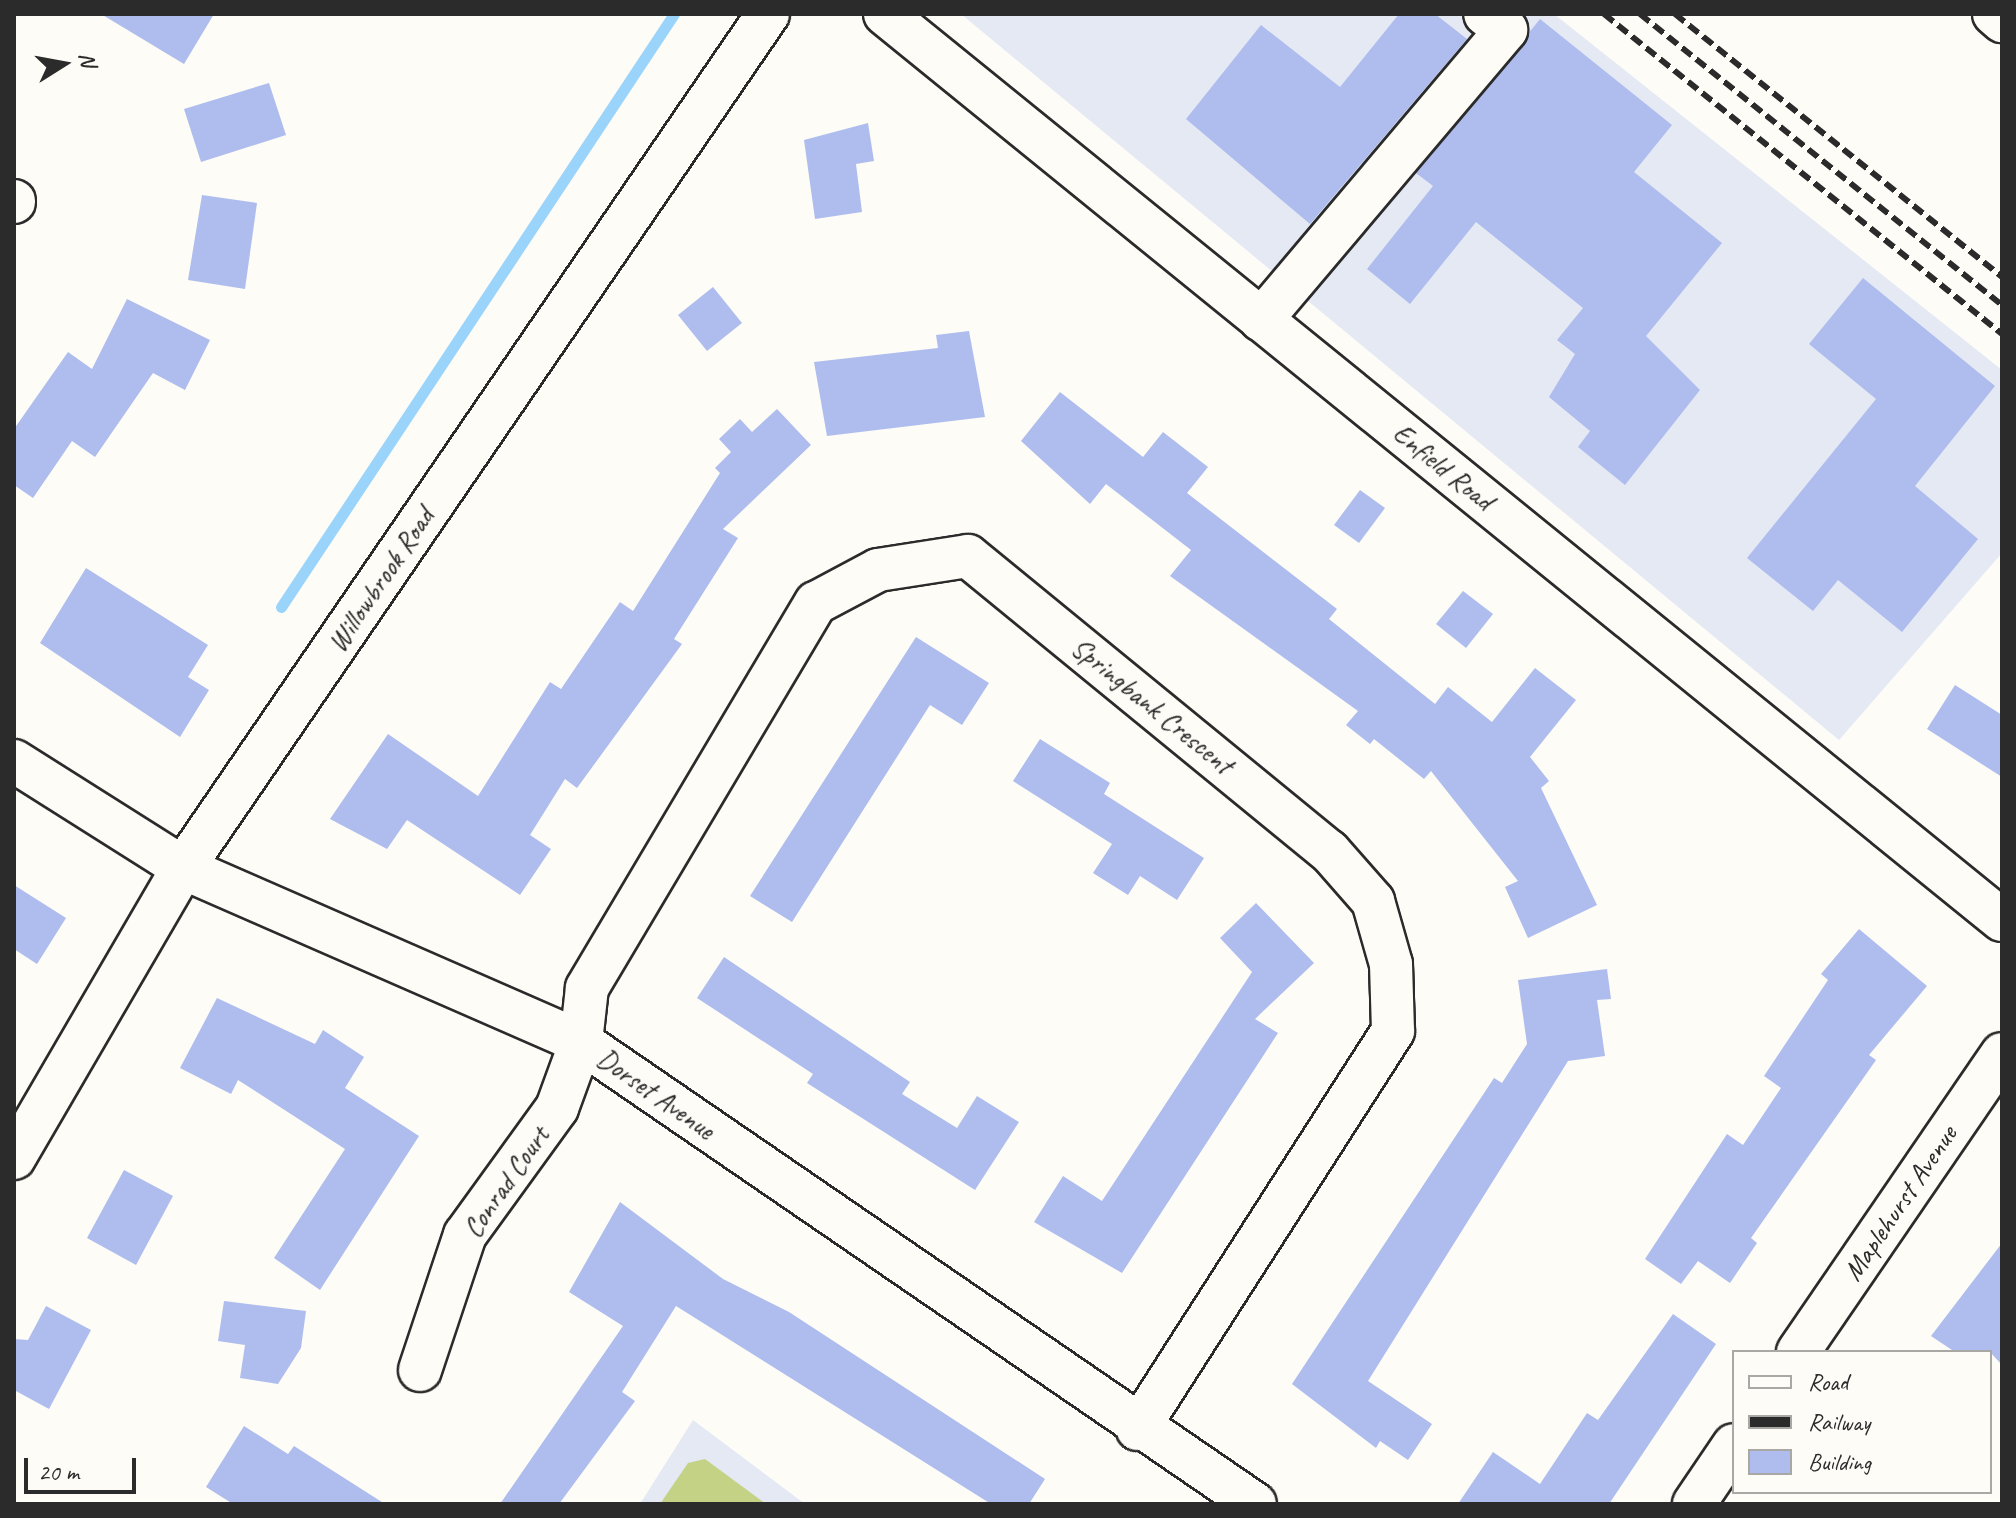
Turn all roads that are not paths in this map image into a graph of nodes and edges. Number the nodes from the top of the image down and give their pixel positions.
1 (768, 14) edge
2 (885, 14) edge
3 (1485, 14) edge
4 (1994, 14) edge
5 (2002, 21) edge
6 (1261, 320) junction
7 (14, 761) edge
8 (183, 868) junction
9 (2002, 920) edge
10 (581, 1042) junction
11 (2002, 1054) edge
12 (14, 1158) edge
13 (1799, 1350) edge
14 (420, 1370) dead end
15 (1137, 1429) junction
16 (1732, 1448) edge
17 (1255, 1504) edge
18 (1694, 1504) edge

1 - 8 street, Willowbrook Road
2 - 6 street, Enfield Road
3 - 6 street
4 - 5 street
6 - 9 street, Enfield Road
7 - 8 street, Dorset Avenue
8 - 10 street, Dorset Avenue
8 - 12 street, Willowbrook Road
10 - 14 street, Conrad Court
10 - 15 street, Dorset Avenue
10 - 15 street, Springbank Crescent
11 - 13 street, Maplehurst Avenue
15 - 17 street, Dorset Avenue
16 - 18 street

